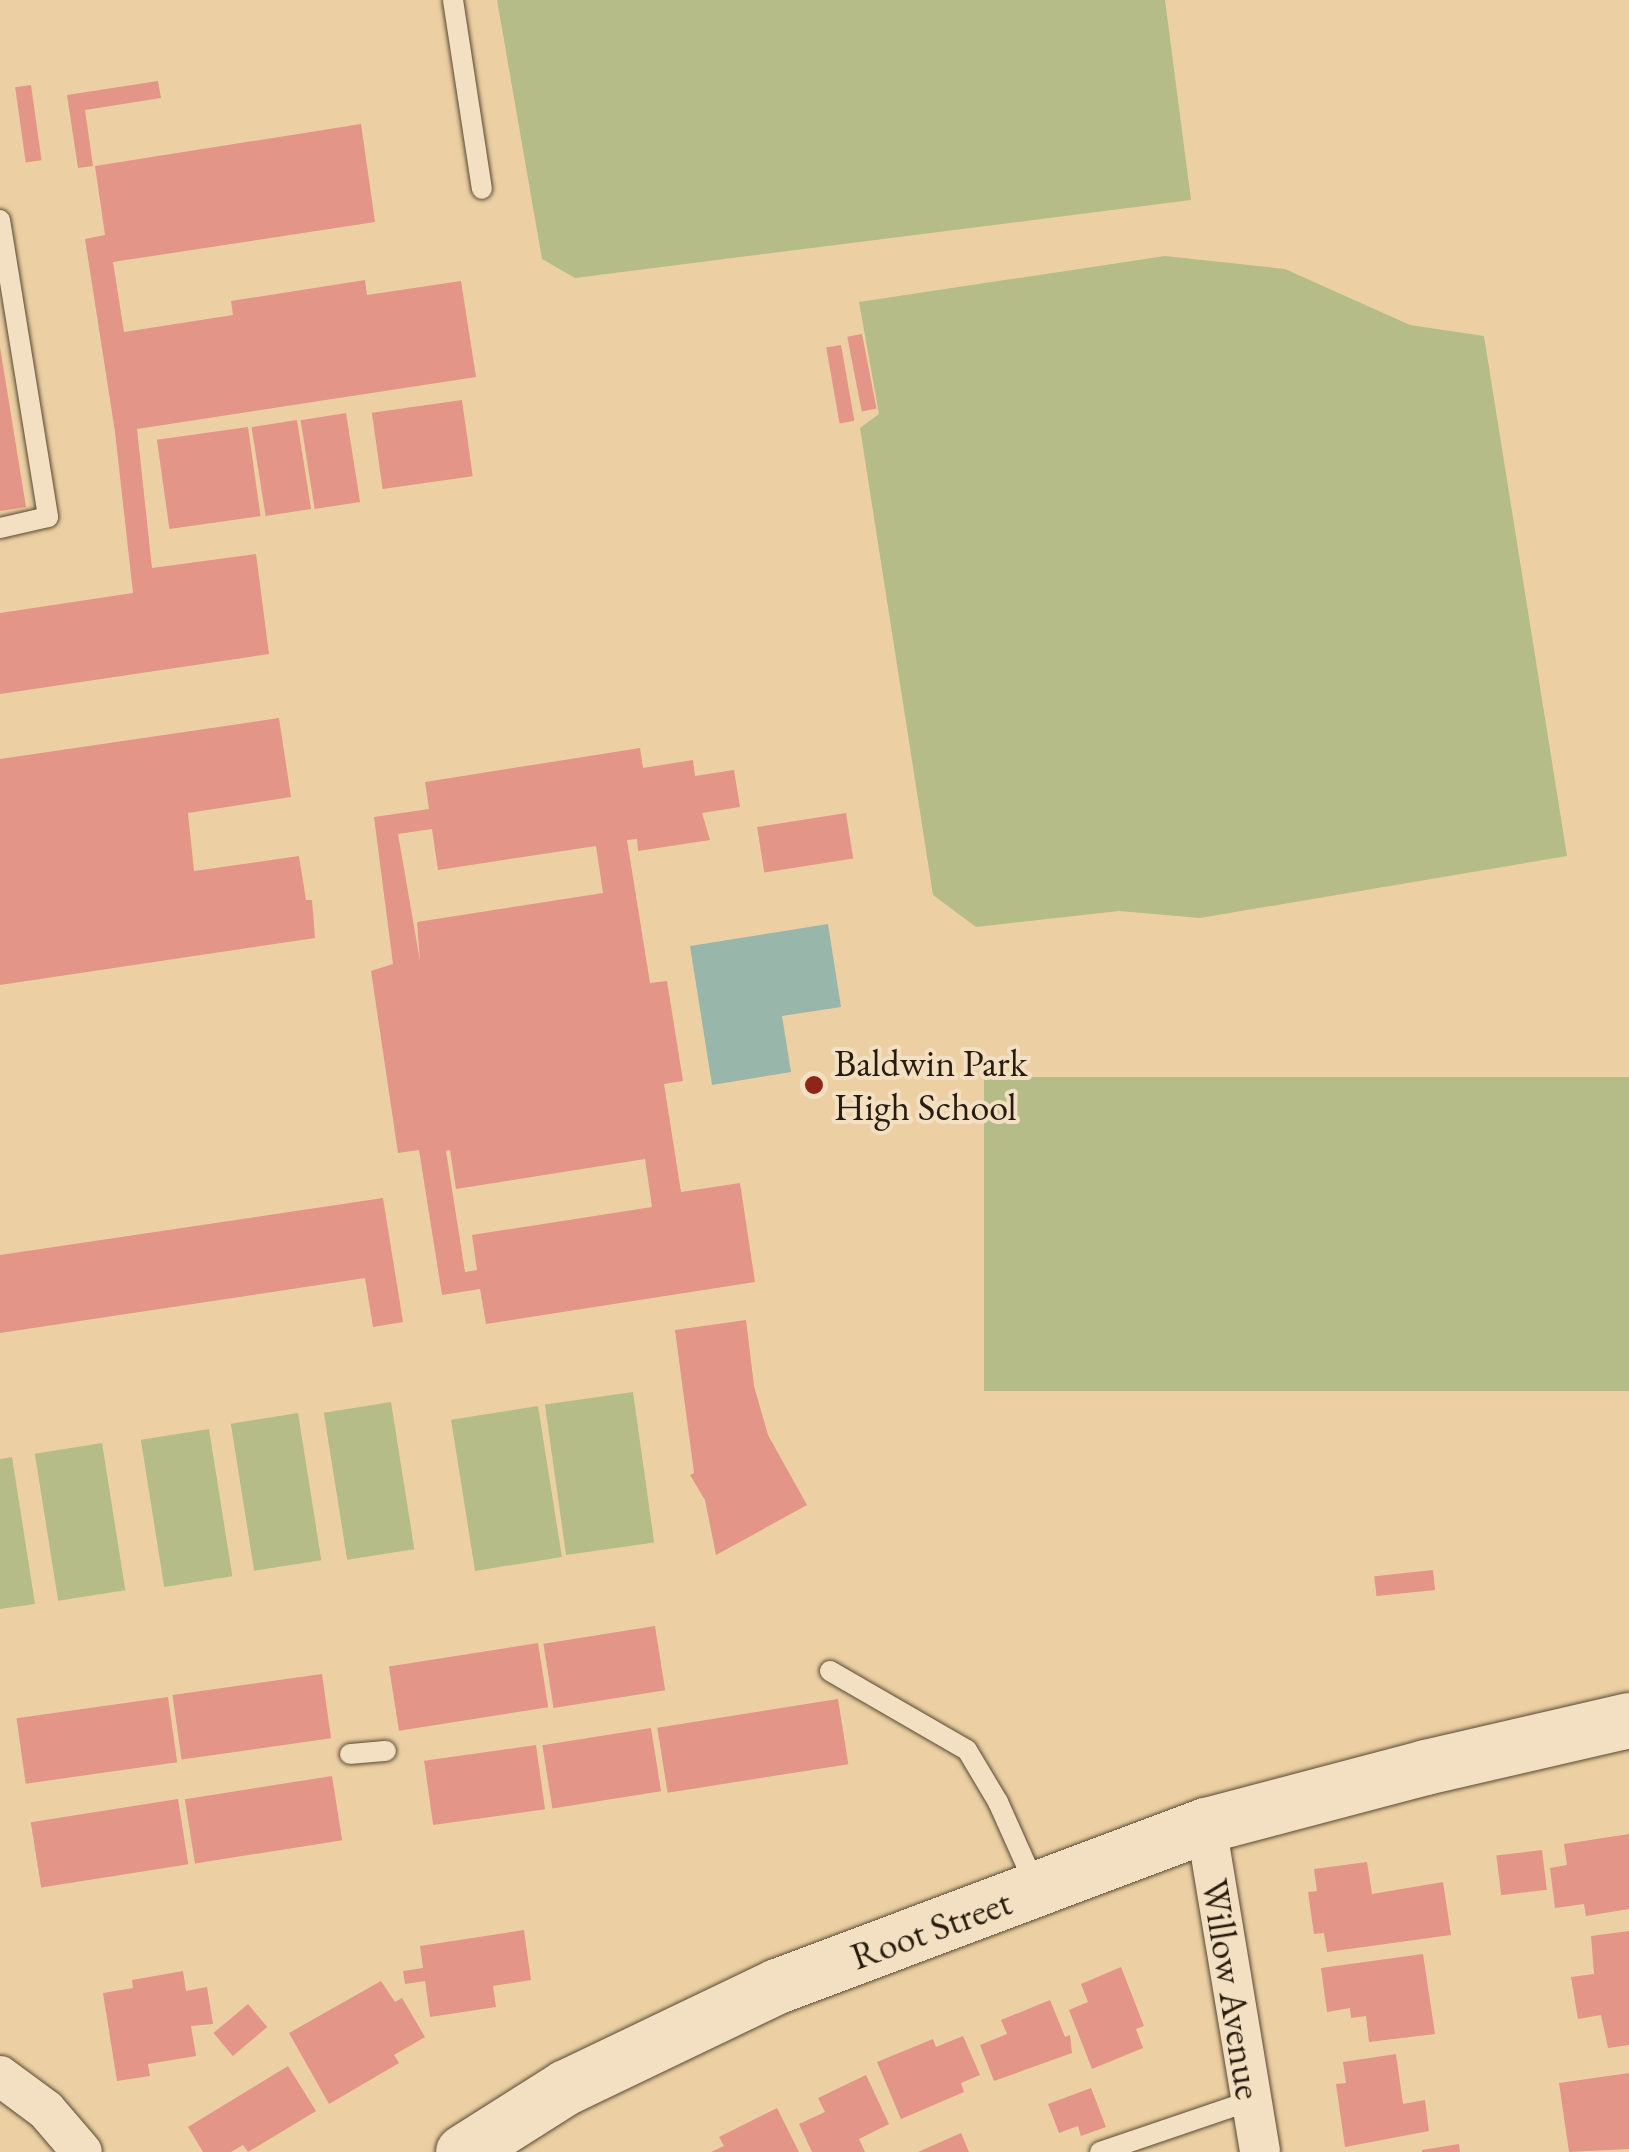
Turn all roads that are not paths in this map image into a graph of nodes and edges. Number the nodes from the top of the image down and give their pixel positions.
1 (453, 0) edge
2 (482, 189) dead end
3 (0, 220) edge
4 (0, 528) edge
5 (830, 1671) dead end
6 (1629, 1720) edge
7 (386, 1752) dead end
8 (350, 1754) dead end
9 (1206, 1825) junction
10 (1037, 1889) junction
11 (0, 2076) edge
12 (1250, 2101) junction
13 (82, 2152) edge
14 (462, 2152) edge
15 (1100, 2152) edge
16 (1260, 2152) edge

1 - 2 lane
3 - 4 lane
5 - 10 lane
6 - 9 main road, Root Street
7 - 8 lane
9 - 10 main road, Root Street
9 - 12 street, Willow Avenue
10 - 14 main road, Root Street
11 - 13 street
12 - 15 lane
12 - 16 street, Willow Avenue

